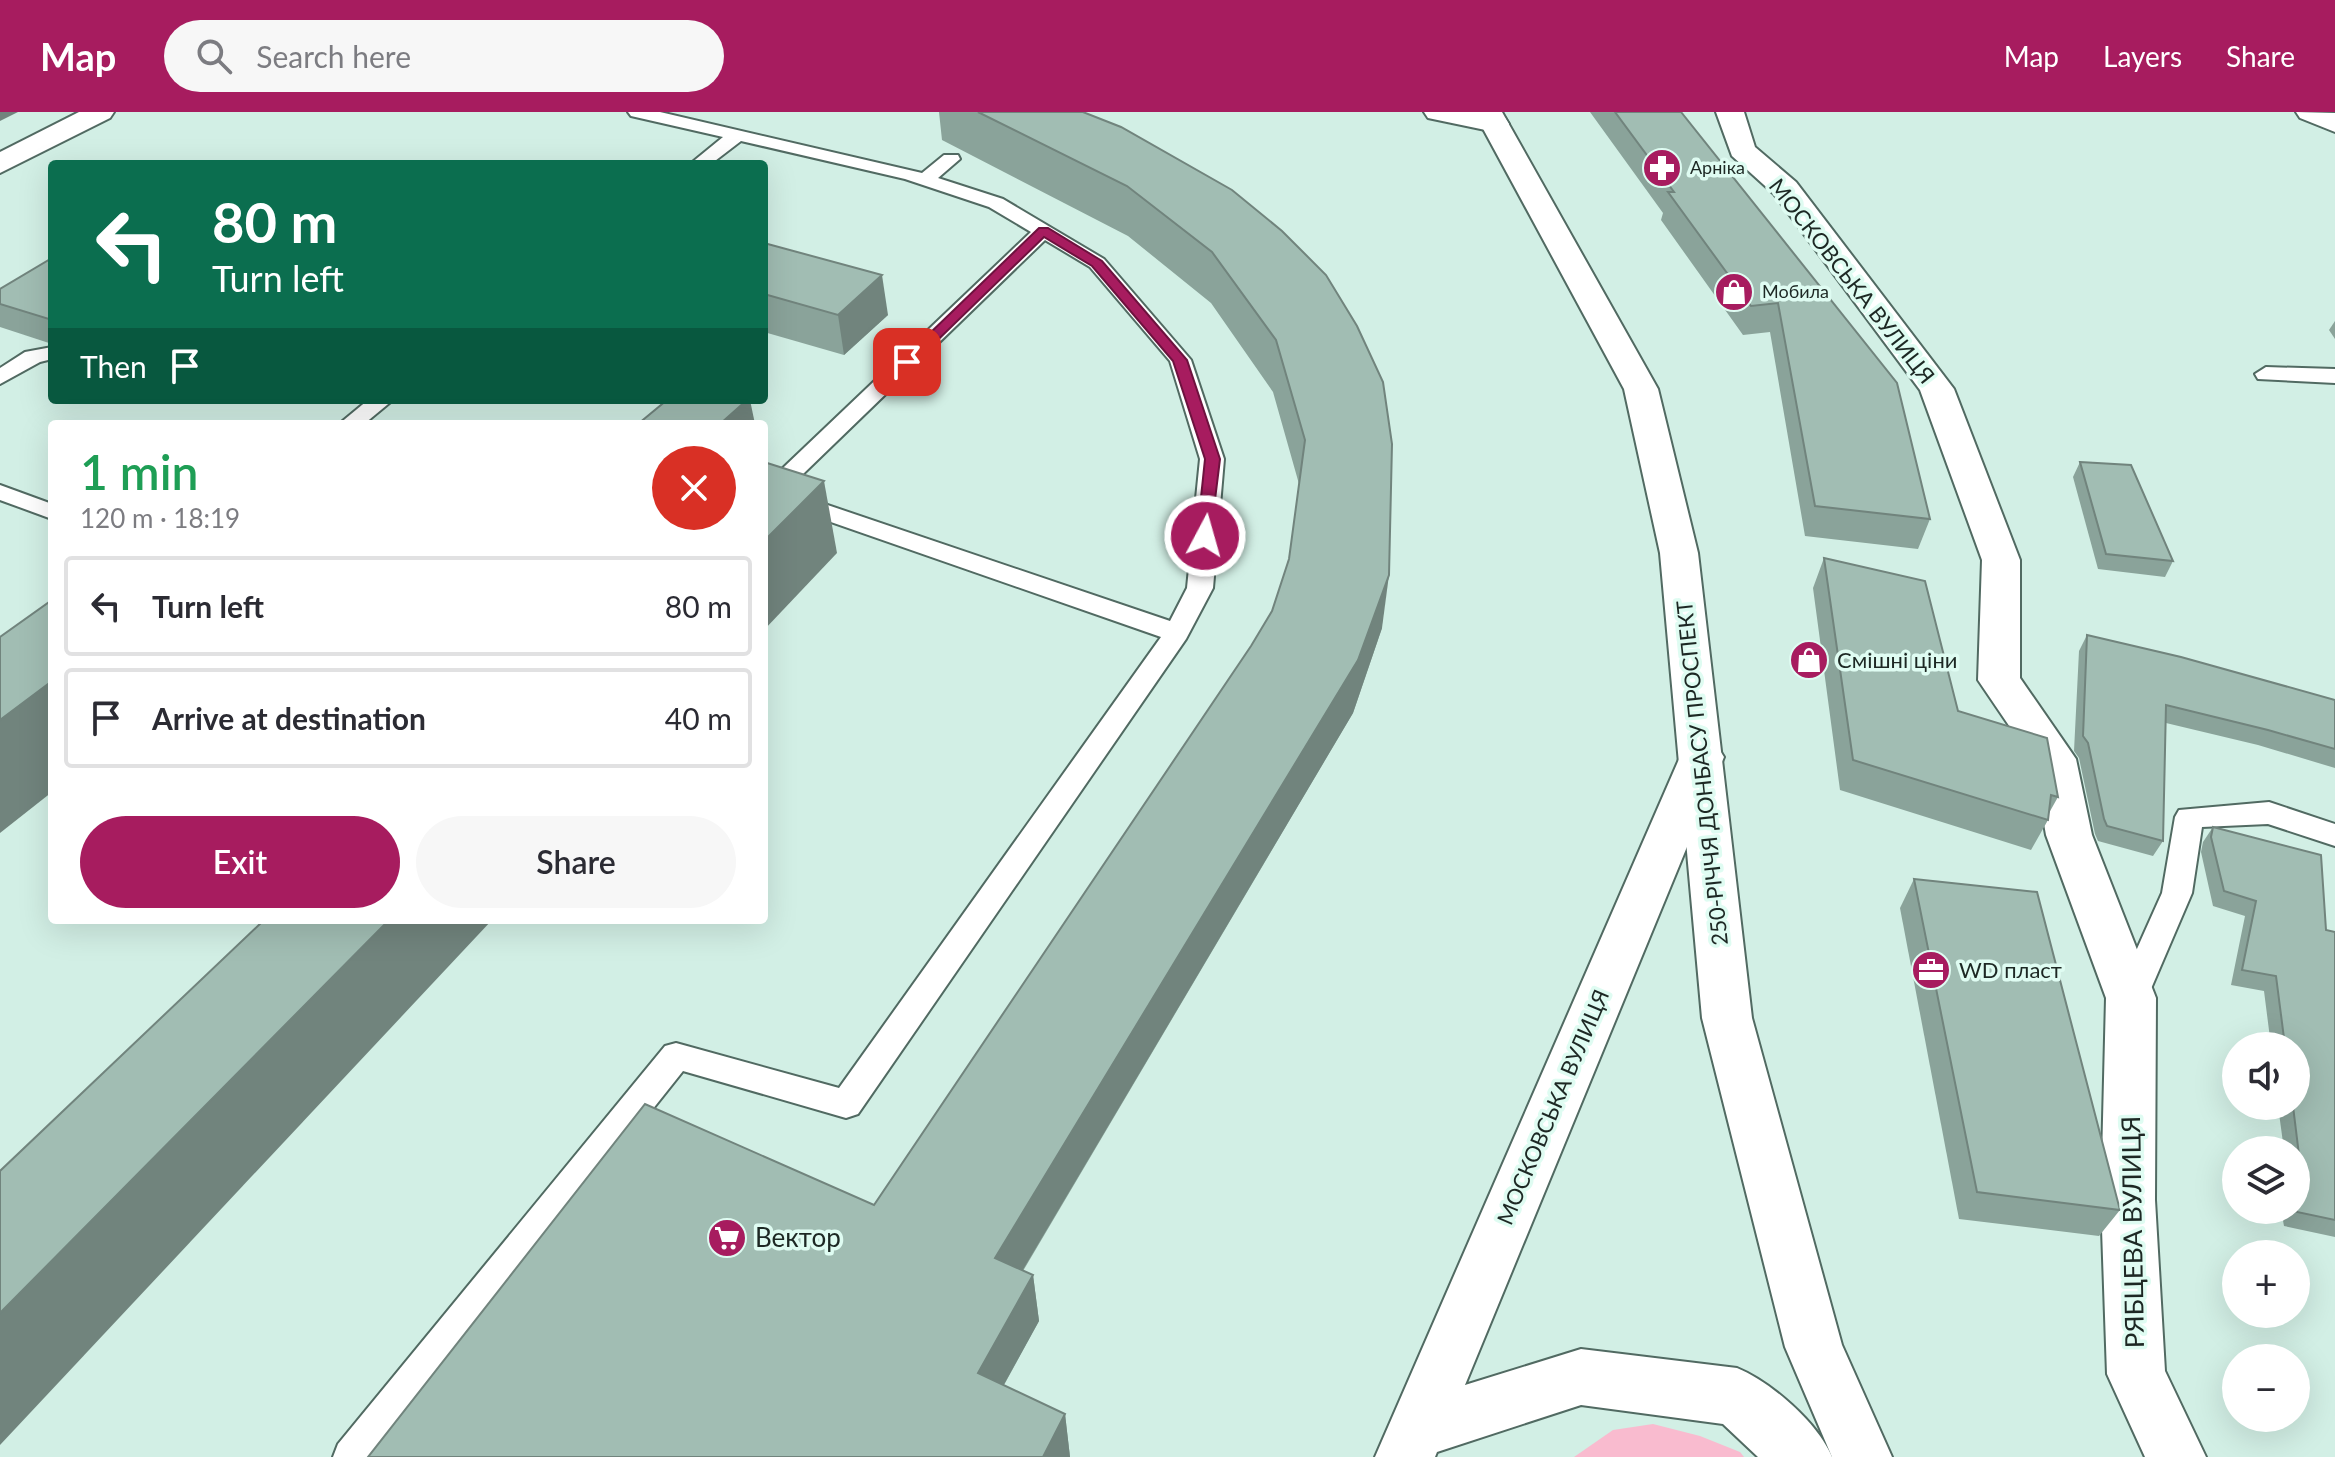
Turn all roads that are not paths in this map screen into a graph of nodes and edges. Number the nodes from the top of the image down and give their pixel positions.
1 (100, 112) edge
2 (637, 112) edge
3 (1438, 112) edge
4 (1730, 112) edge
5 (2310, 112) edge
6 (1492, 118) edge
7 (2335, 124) edge
8 (738, 135) junction
9 (951, 159) dead end
10 (704, 160) edge
11 (0, 164) edge
12 (924, 180) junction
13 (1043, 231) junction
14 (48, 354) edge
15 (2266, 374) dead end
16 (2335, 376) edge
17 (0, 377) edge
18 (377, 404) edge
19 (355, 420) edge
20 (0, 492) edge
21 (768, 495) edge
22 (768, 496) edge
23 (48, 510) edge
24 (1177, 633) junction
25 (1702, 757) junction
26 (2335, 835) edge
27 (2131, 998) junction
28 (1411, 1443) edge
29 (352, 1457) edge
30 (1802, 1457) edge
31 (1862, 1457) edge
32 (2176, 1457) edge

1 - 11 main road
2 - 8 lane
3 - 6 main road
4 - 27 main road, МОСКОВСЬКА ВУЛИЦЯ
5 - 7 main road
6 - 25 main road, 250-РІЧЧЯ ДОНБАСУ ПРОСПЕКТ
8 - 10 lane
8 - 12 lane
9 - 12 lane
12 - 13 lane
13 - 21 lane
13 - 24 lane
14 - 17 lane
15 - 16 lane
18 - 19 lane
20 - 23 lane
22 - 24 lane
24 - 29 lane
25 - 28 main road, МОСКОВСЬКА ВУЛИЦЯ
25 - 31 main road, 250-РІЧЧЯ ДОНБАСУ ПРОСПЕКТ
26 - 27 lane
27 - 32 main road, РЯБЦЕВА ВУЛИЦЯ
28 - 30 main road

